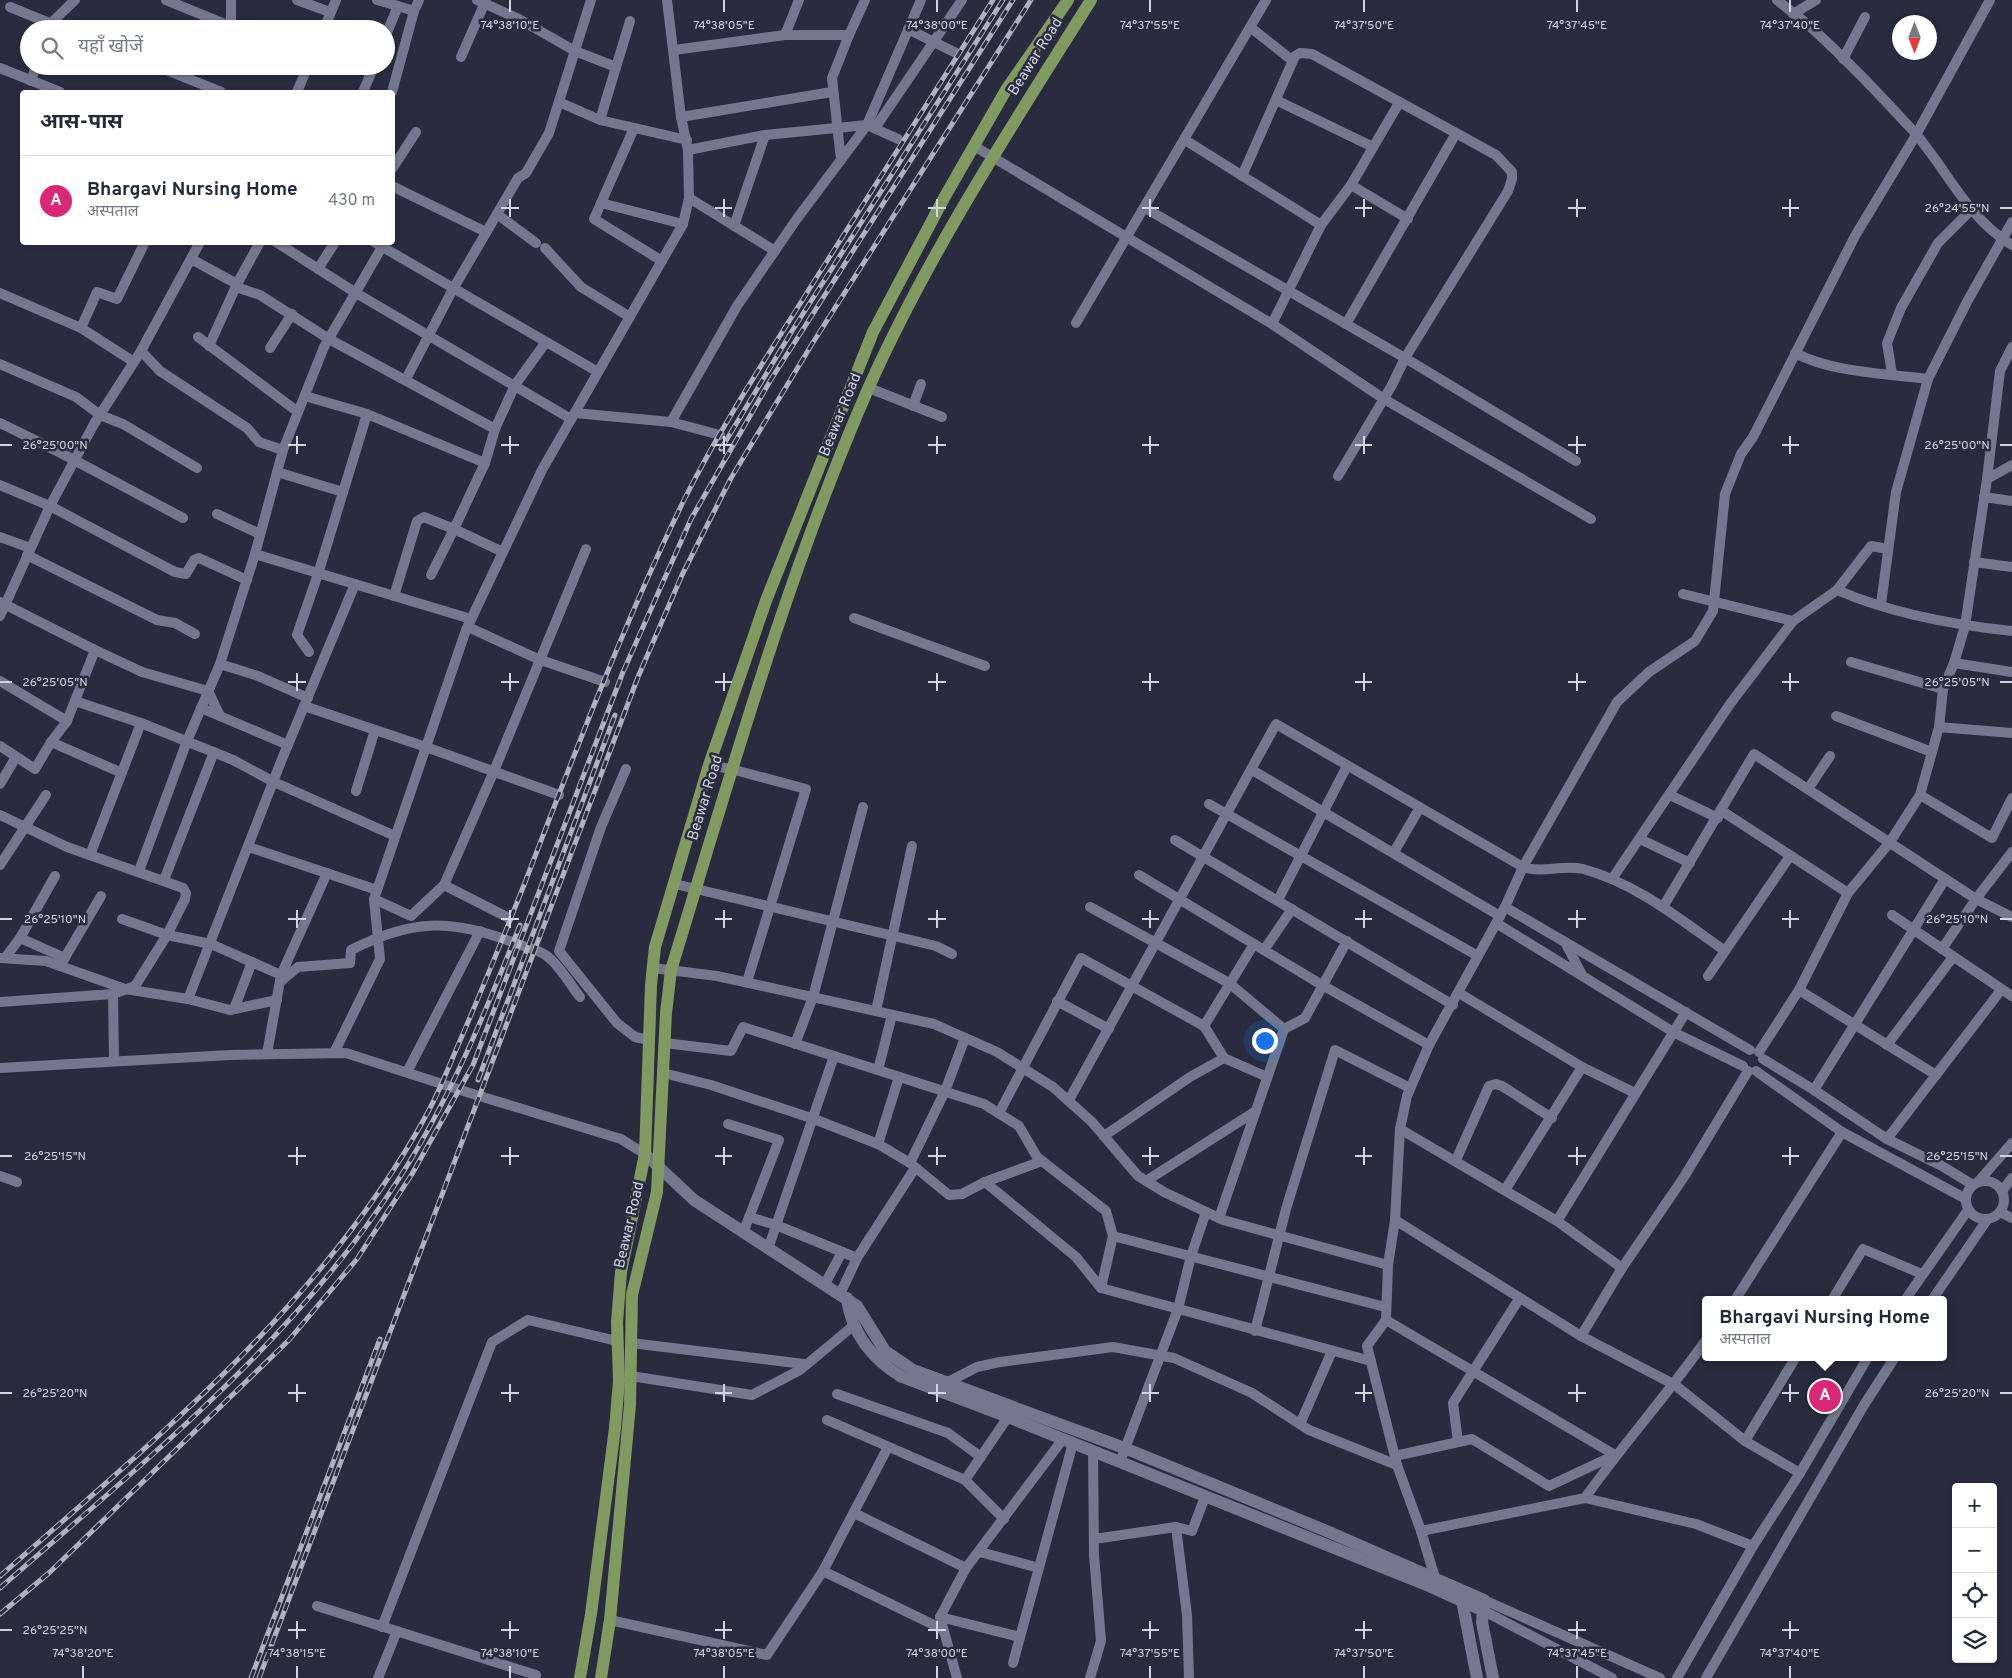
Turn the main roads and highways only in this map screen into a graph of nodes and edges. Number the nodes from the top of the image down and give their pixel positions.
1 (1068, 0) edge
2 (1091, 0) edge
3 (837, 418) junction
4 (854, 425) junction
5 (580, 1678) edge
6 (601, 1678) edge

1 - 3 main road, Beawar Road
2 - 4 main road, Beawar Road
3 - 4 main road
3 - 5 main road, Beawar Road
4 - 6 main road, Beawar Road

